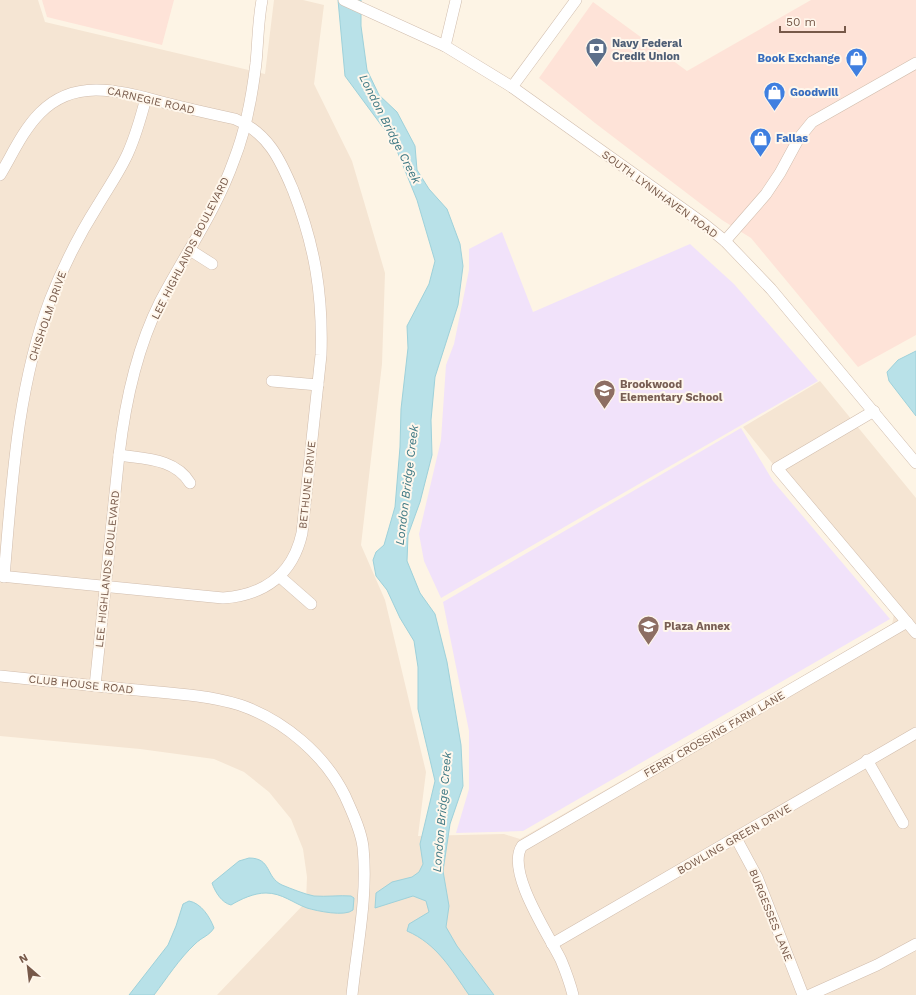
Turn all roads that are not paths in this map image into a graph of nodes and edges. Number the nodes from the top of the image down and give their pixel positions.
1 (262, 0) edge
2 (344, 0) edge
3 (456, 0) edge
4 (576, 0) edge
5 (445, 46) junction
6 (916, 63) edge
7 (512, 87) junction
8 (146, 98) junction
9 (245, 123) junction
10 (0, 175) edge
11 (725, 241) junction
12 (190, 250) junction
13 (212, 264) dead end
14 (272, 381) dead end
15 (318, 385) junction
16 (874, 411) junction
17 (119, 456) junction
18 (916, 463) edge
19 (190, 483) dead end
20 (2, 576) edge
21 (279, 576) junction
22 (105, 586) junction
23 (311, 604) dead end
24 (907, 622) junction
25 (916, 633) edge
26 (0, 676) edge
27 (95, 686) junction
28 (916, 733) edge
29 (867, 760) junction
30 (903, 823) dead end
31 (736, 838) junction
32 (552, 944) junction
33 (916, 944) edge
34 (352, 995) edge
35 (573, 995) edge
36 (802, 995) edge
37 (810, 995) edge

1 - 9 street, LEE HIGHLANDS BOULEVARD
2 - 5 street, SOUTH LYNNHAVEN ROAD
3 - 5 street
4 - 7 street
5 - 7 street, SOUTH LYNNHAVEN ROAD
6 - 11 street
7 - 11 street, SOUTH LYNNHAVEN ROAD
8 - 9 street, CARNEGIE ROAD
8 - 10 street, CARNEGIE ROAD
8 - 20 street, CHISHOLM DRIVE
9 - 12 street, LEE HIGHLANDS BOULEVARD
9 - 15 street, BETHUNE DRIVE
11 - 16 street, SOUTH LYNNHAVEN ROAD
12 - 13 street
12 - 17 street, LEE HIGHLANDS BOULEVARD
14 - 15 street
15 - 21 street, BETHUNE DRIVE
16 - 18 street, SOUTH LYNNHAVEN ROAD
16 - 24 street
17 - 19 street
17 - 22 street, LEE HIGHLANDS BOULEVARD
20 - 22 street, BETHUNE DRIVE
21 - 22 street, BETHUNE DRIVE
21 - 23 street
22 - 27 street, LEE HIGHLANDS BOULEVARD
24 - 25 street
24 - 32 street, FERRY CROSSING FARM LANE
26 - 27 street, CLUB HOUSE ROAD
27 - 34 street, CLUB HOUSE ROAD
28 - 29 street, BOWLING GREEN DRIVE
29 - 30 street
29 - 31 street, BOWLING GREEN DRIVE
31 - 32 street, BOWLING GREEN DRIVE
31 - 36 street, BURGESSES LANE
32 - 35 street
33 - 37 street

